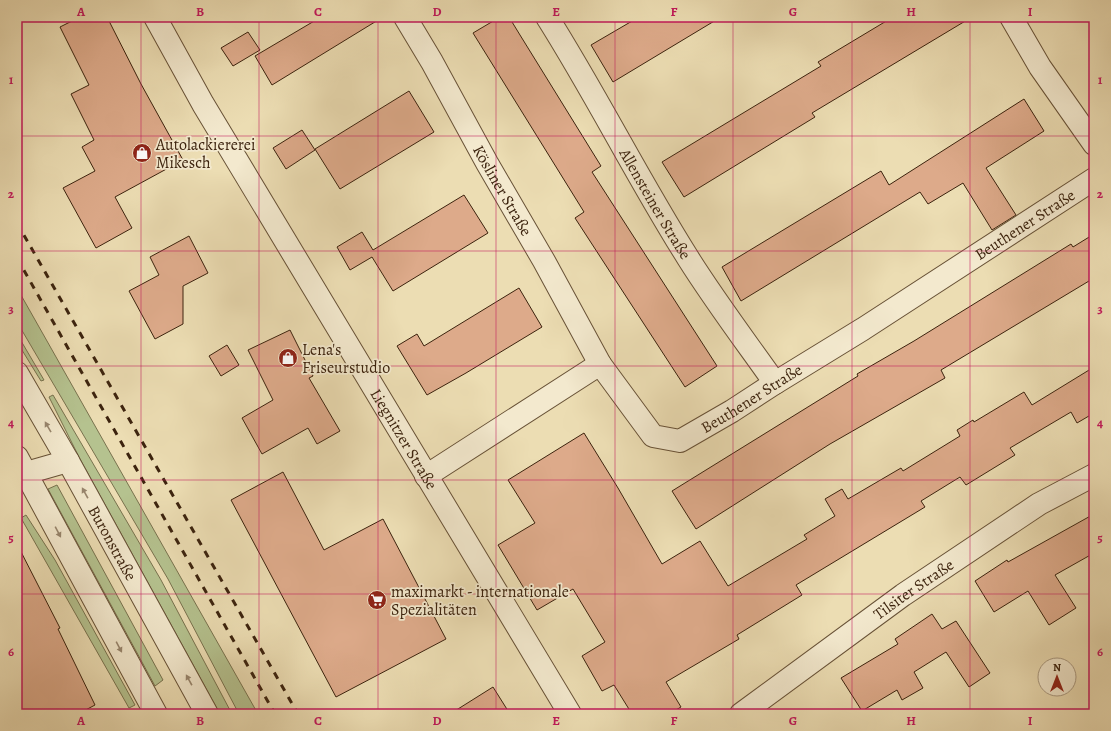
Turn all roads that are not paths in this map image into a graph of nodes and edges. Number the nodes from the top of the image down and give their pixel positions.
1 (154, 17) edge
2 (405, 17) edge
3 (547, 17) edge
4 (1011, 17) edge
5 (1094, 144) edge
6 (1094, 179) edge
7 (600, 364) junction
8 (17, 373) edge
9 (774, 383) junction
10 (68, 461) junction
11 (20, 469) edge
12 (1094, 475) edge
13 (426, 476) junction
14 (156, 714) edge
15 (207, 714) edge
16 (570, 714) edge
17 (741, 714) edge

1 - 13 street, Liegnitzer Straße
2 - 7 street, Kösliner Straße
3 - 9 street, Allensteiner Straße
4 - 5 street
6 - 9 street, Beuthener Straße
7 - 9 street, Beuthener Straße
7 - 13 street
10 -> 8 street, Buronstraße
10 - 11 street
15 -> 10 street, Buronstraße
11 -> 14 street
12 - 17 street, Tilsiter Straße
13 - 16 street, Liegnitzer Straße

